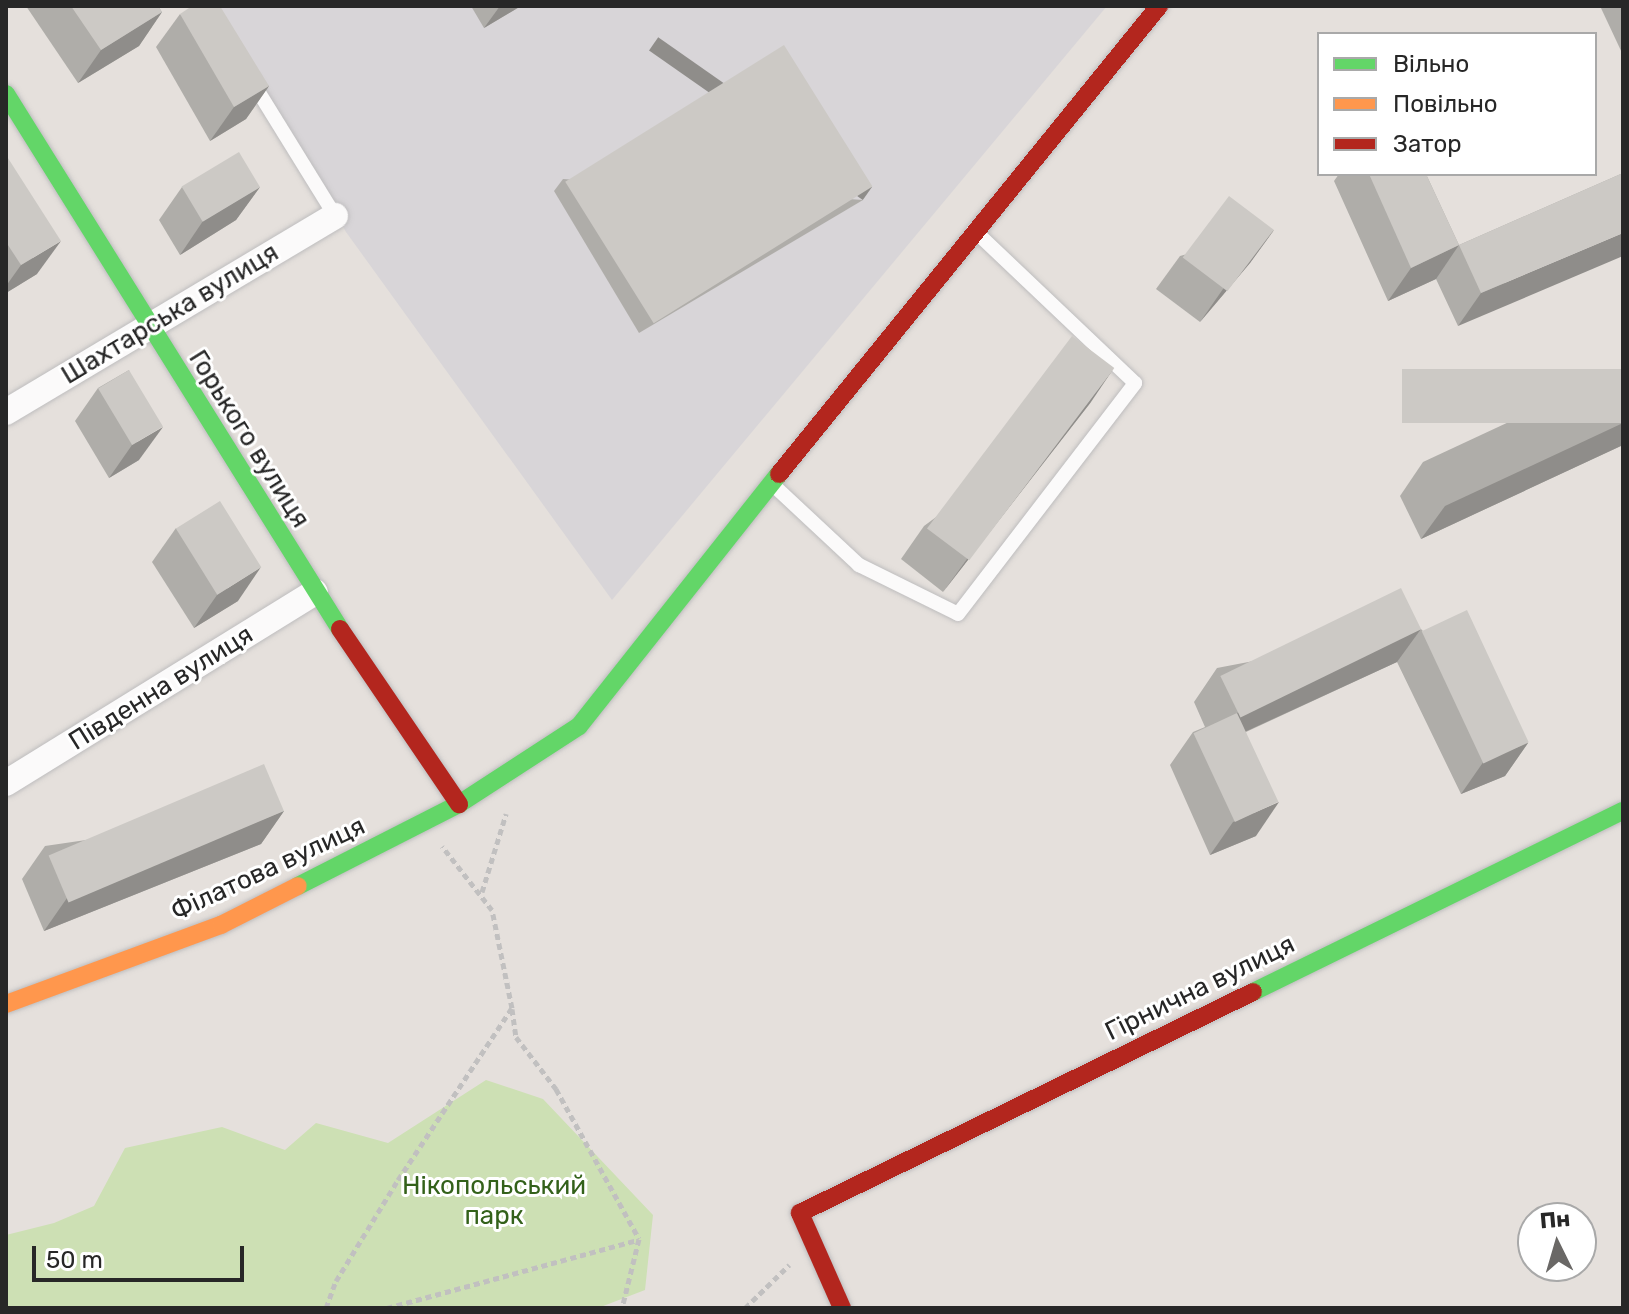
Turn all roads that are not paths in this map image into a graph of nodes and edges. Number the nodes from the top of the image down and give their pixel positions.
1 (1159, 6) edge
2 (246, 72) edge
3 (6, 94) edge
4 (335, 216) joint
5 (973, 230) junction
6 (147, 326) junction
7 (6, 412) edge
8 (772, 483) junction
9 (315, 592) junction
10 (6, 783) edge
11 (459, 804) junction
12 (1623, 811) edge
13 (6, 1004) edge
14 (842, 1308) edge

1 - 5 street, Філатова вулиця
2 - 4 lane
3 - 6 street, Горького вулиця
4 - 6 street, Шахтарська вулиця
5 - 8 street, Філатова вулиця
5 - 8 lane
6 - 7 street, Шахтарська вулиця
6 - 9 street, Горького вулиця
8 - 11 street, Філатова вулиця
9 - 10 street, Південна вулиця
9 - 11 street, Горького вулиця
11 - 13 street, Філатова вулиця
12 - 14 street, Гірнична вулиця

